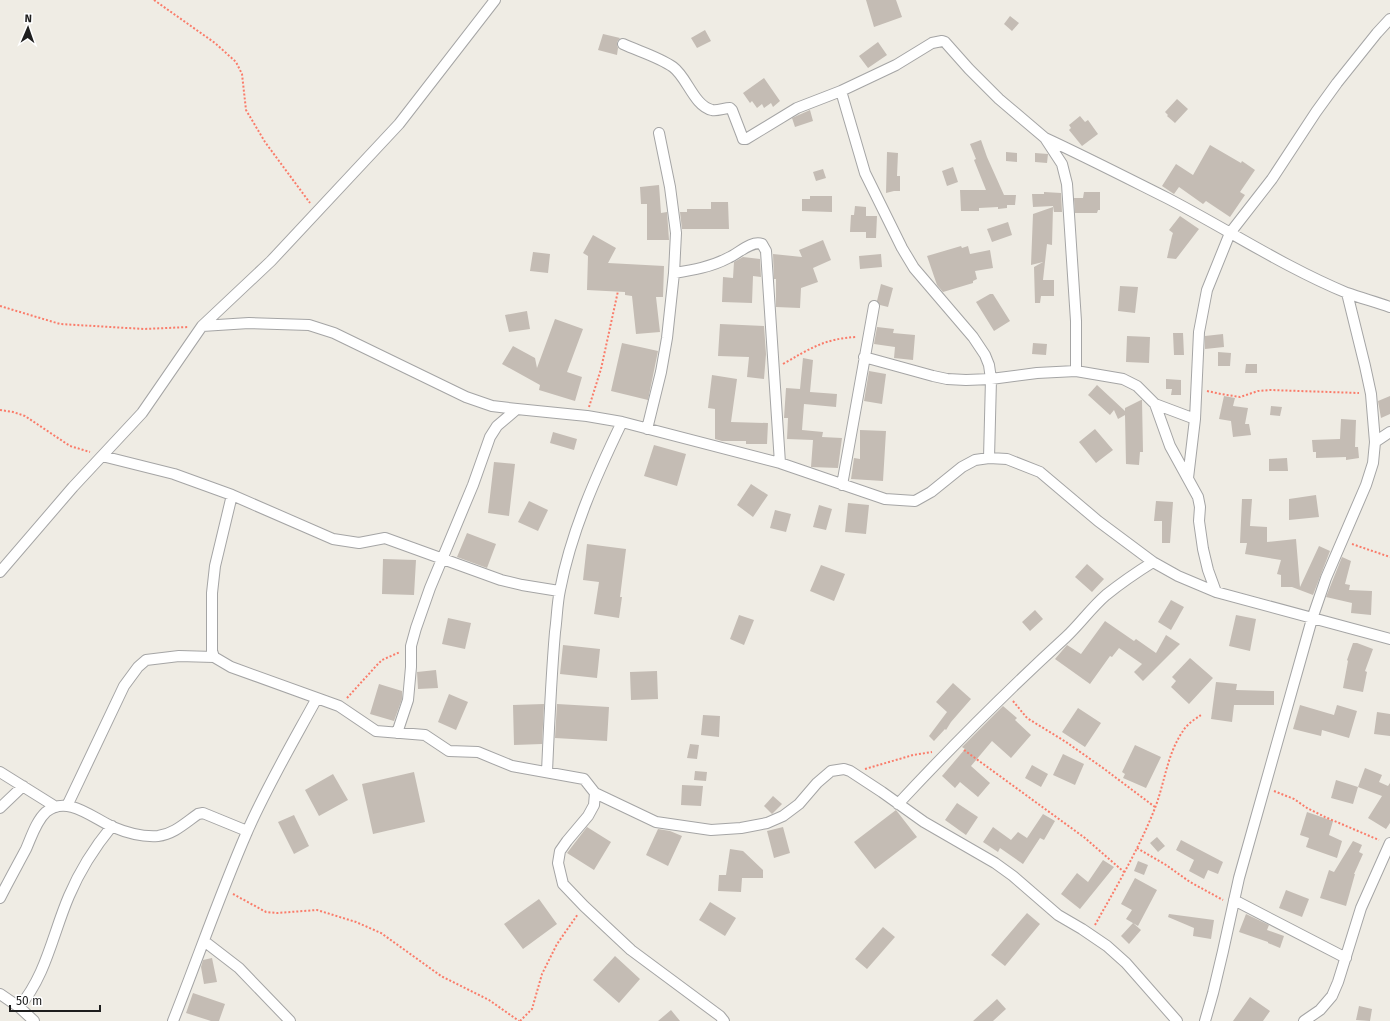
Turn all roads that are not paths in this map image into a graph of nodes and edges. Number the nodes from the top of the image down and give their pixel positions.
1 (495, 0) edge
2 (1390, 19) edge
3 (623, 44) dead end
4 (841, 91) junction
5 (659, 133) dead end
6 (1045, 138) junction
7 (1230, 233) junction
8 (674, 273) junction
9 (1347, 293) junction
10 (874, 306) dead end
11 (1390, 308) edge
12 (202, 326) junction
13 (864, 357) junction
14 (1076, 371) junction
15 (991, 379) junction
16 (1155, 404) junction
17 (517, 410) junction
18 (1195, 419) junction
19 (622, 422) junction
20 (647, 429) junction
21 (1390, 432) edge
22 (1375, 442) junction
23 (102, 456) junction
24 (989, 458) junction
25 (780, 463) junction
26 (1188, 478) junction
27 (842, 485) junction
28 (232, 495) junction
29 (442, 560) junction
30 (1153, 562) junction
31 (0, 572) edge
32 (559, 591) junction
33 (1216, 592) junction
34 (1312, 619) junction
35 (1390, 639) edge
36 (214, 657) junction
37 (317, 698) junction
38 (397, 733) junction
39 (0, 772) edge
40 (547, 772) junction
41 (22, 786) junction
42 (595, 793) junction
43 (898, 804) junction
44 (56, 806) junction
45 (67, 806) junction
46 (0, 808) edge
47 (112, 826) junction
48 (247, 831) junction
49 (1390, 843) edge
50 (0, 898) edge
51 (1233, 903) junction
52 (204, 941) junction
53 (1346, 958) junction
54 (0, 994) edge
55 (19, 1007) junction
56 (34, 1021) edge
57 (173, 1021) edge
58 (290, 1021) edge
59 (724, 1021) edge
60 (1177, 1021) edge
61 (1204, 1021) edge
62 (1304, 1021) edge

1 - 12 street
2 - 7 street
3 - 4 street
4 - 6 street
4 - 15 street
5 - 8 street
6 - 7 street
6 - 14 street
7 - 9 street
7 - 18 street
8 - 20 street
8 - 25 street
9 - 11 street
9 - 22 street
10 - 13 street
12 - 17 street
12 - 23 street
13 - 15 street
13 - 27 street
14 - 15 street
14 - 16 street
15 - 24 street
16 - 18 street
16 - 26 street
17 - 19 street
17 - 29 street
18 - 26 street
19 - 20 street
19 - 32 street
20 - 25 street
21 - 22 street
22 - 34 street
23 - 28 street
23 - 31 street
24 - 27 street
24 - 30 street
25 - 27 street
26 - 33 street
28 - 29 street
28 - 36 street
29 - 32 street
29 - 38 street
30 - 33 street
30 - 43 street
32 - 40 street
33 - 34 street
34 - 35 street
34 - 51 street
36 - 37 street
36 - 45 street
37 - 38 street
37 - 48 street
38 - 40 street
39 - 41 street
40 - 42 street
41 - 44 street
41 - 46 street
42 - 43 street
42 - 59 street
43 - 60 street
44 - 45 street
44 - 50 street
45 - 47 street
47 - 48 street
47 - 55 street
48 - 52 street
49 - 53 street
51 - 53 street
51 - 61 street
52 - 57 street
52 - 58 street
53 - 62 street
54 - 55 street
55 - 56 street

